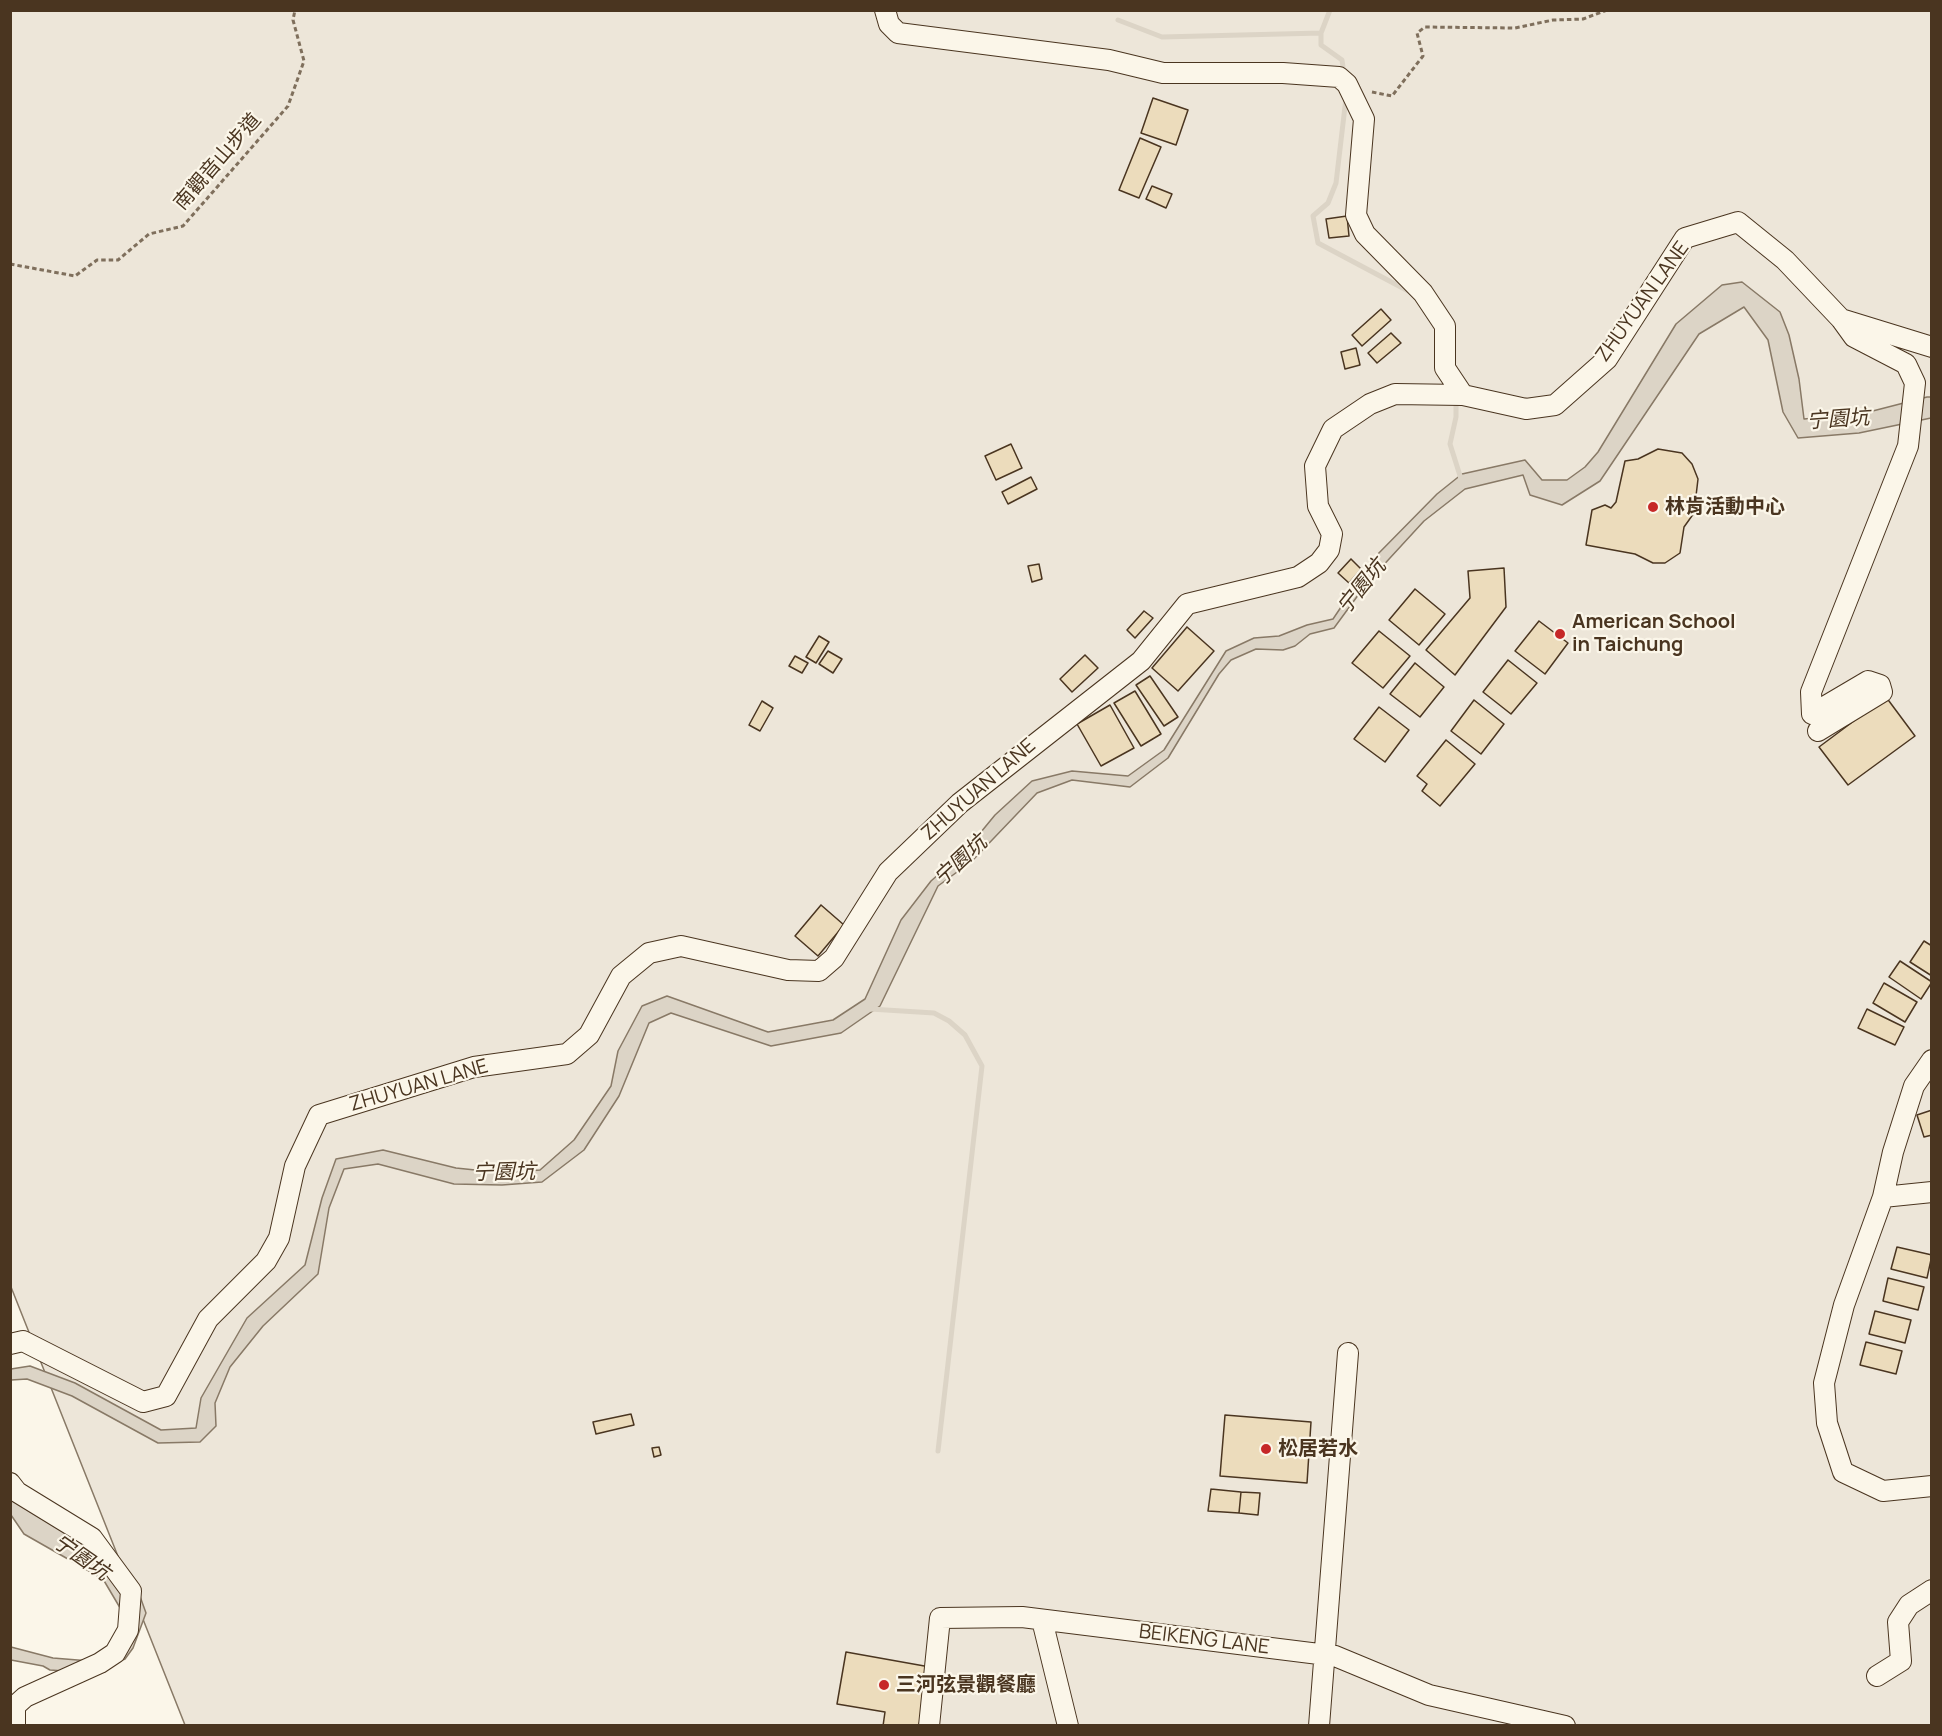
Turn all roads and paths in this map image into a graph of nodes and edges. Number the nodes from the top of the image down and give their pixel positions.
1 (295, 10) edge
2 (885, 10) edge
3 (1607, 10) edge
4 (1347, 84) junction
5 (10, 264) edge
6 (1841, 319) junction
7 (1932, 347) edge
8 (1463, 394) junction
9 (1818, 731) dead end
10 (1932, 1060) edge
11 (1932, 1192) edge
12 (1883, 1197) junction
13 (10, 1344) edge
14 (1348, 1353) dead end
15 (10, 1483) edge
16 (1932, 1486) edge
17 (1932, 1590) edge
18 (1042, 1620) junction
19 (1323, 1654) junction
20 (1877, 1676) dead end
21 (15, 1725) edge
22 (929, 1725) edge
23 (1068, 1725) edge
24 (1319, 1725) edge
25 (1565, 1725) edge

1 - 5 path, 南觀音山步道
2 - 4 street
3 - 4 path
4 - 8 street
6 - 7 street, ZHUYUAN LANE
6 - 8 street, ZHUYUAN LANE
6 - 9 street
8 - 13 street, ZHUYUAN LANE
10 - 12 street
11 - 12 street
12 - 16 street
14 - 19 street
15 - 21 street
17 - 20 street
18 - 19 street, BEIKENG LANE
18 - 22 street, BEIKENG LANE
18 - 23 street
19 - 24 street
19 - 25 street, BEIKENG LANE

